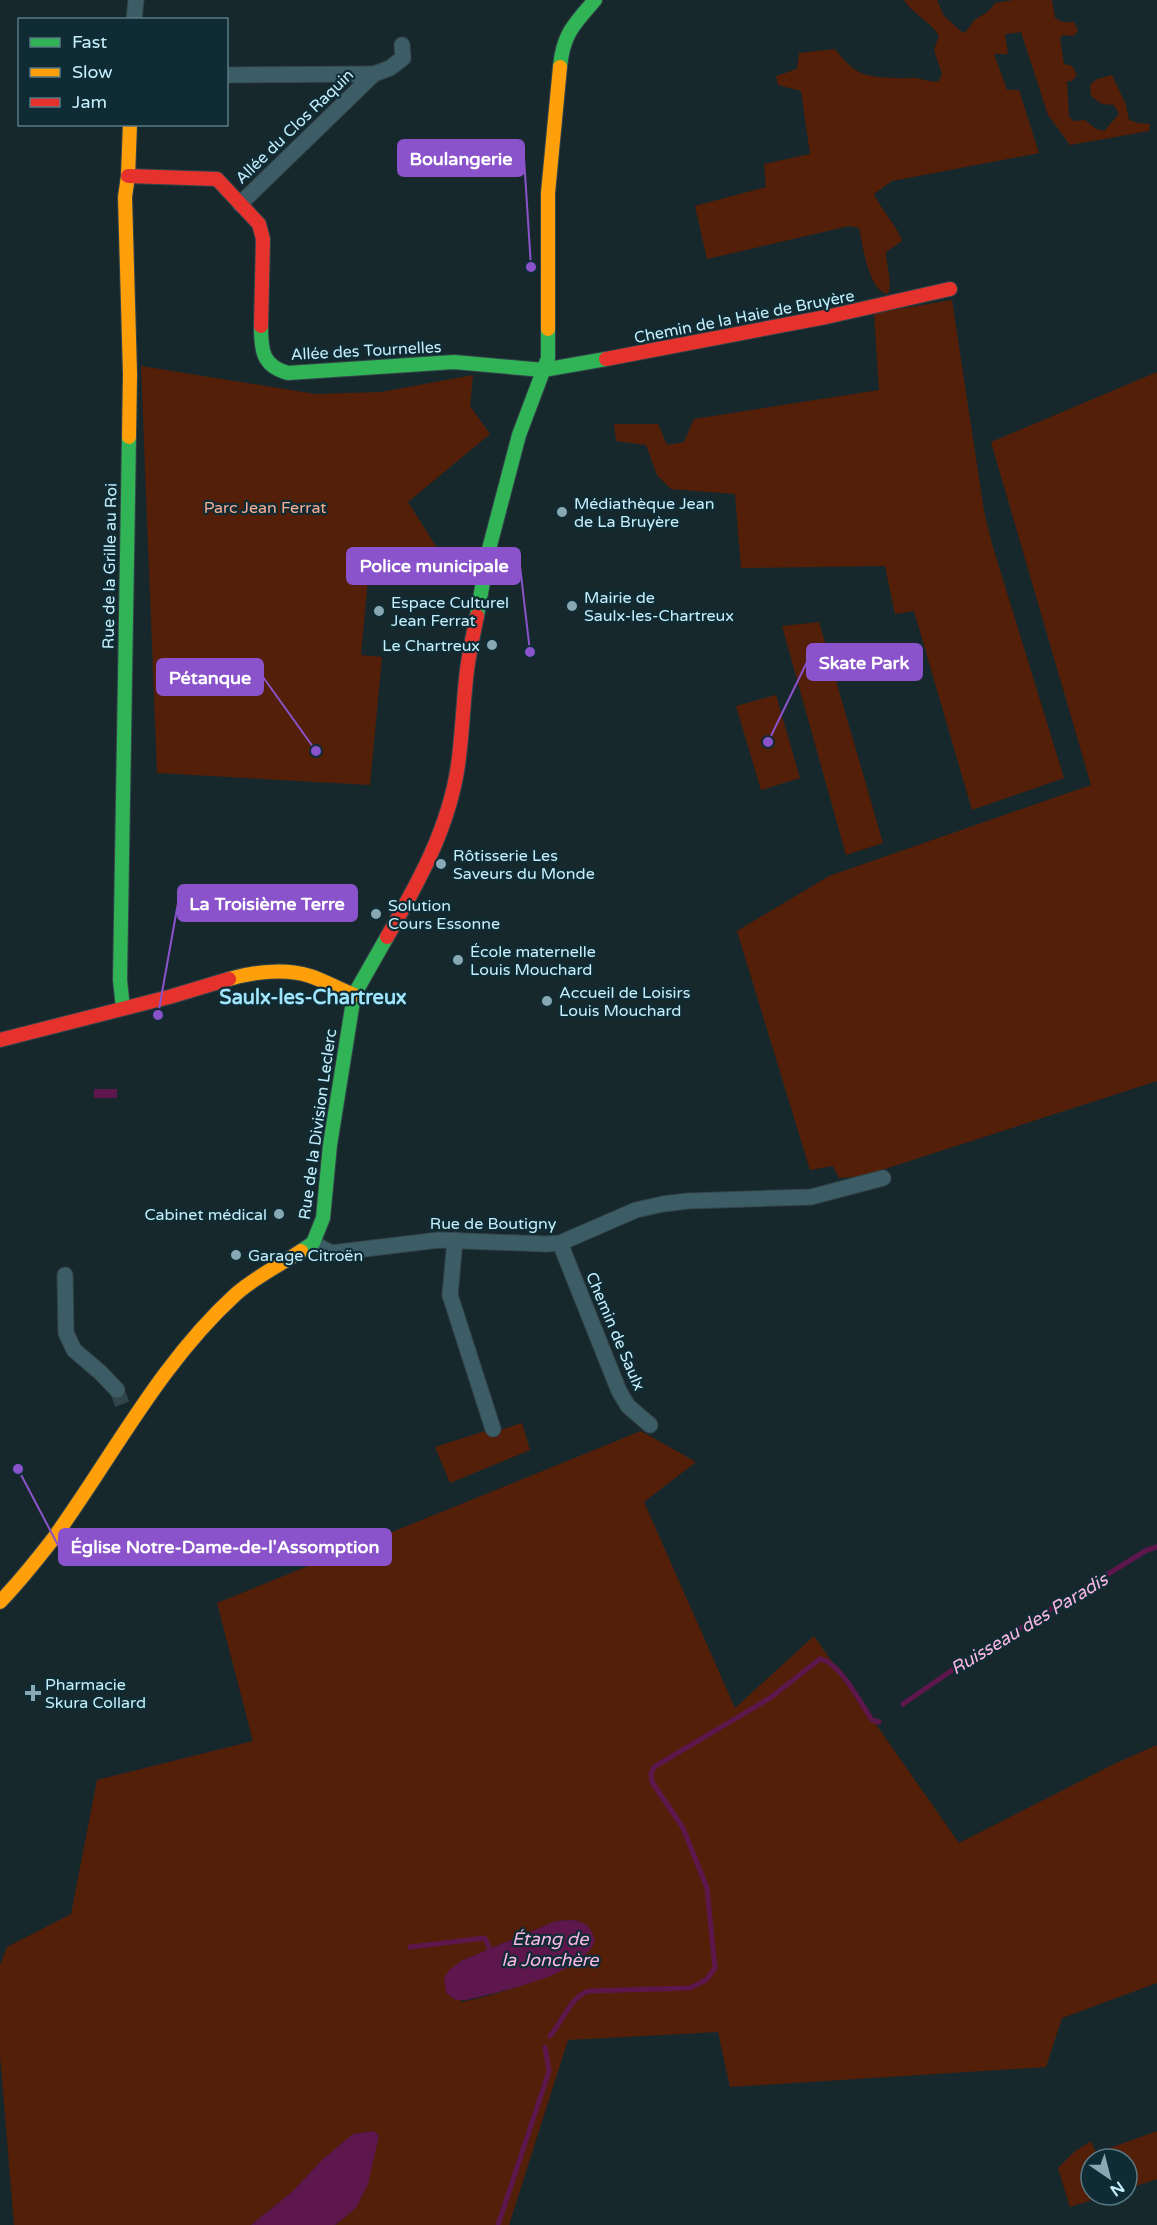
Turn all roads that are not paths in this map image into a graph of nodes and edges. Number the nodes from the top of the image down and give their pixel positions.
1 (136, 0) edge
2 (595, 0) edge
3 (134, 18) edge
4 (402, 45) dead end
5 (374, 74) junction
6 (228, 75) edge
7 (130, 126) edge
8 (128, 176) junction
9 (240, 204) junction
10 (950, 289) dead end
11 (543, 370) junction
12 (354, 995) junction
13 (123, 1008) junction
14 (0, 1040) edge
15 (883, 1178) dead end
16 (455, 1240) junction
17 (313, 1243) junction
18 (560, 1243) junction
19 (65, 1275) dead end
20 (117, 1390) tunnel mouth
21 (124, 1409) tunnel mouth
22 (650, 1425) dead end
23 (128, 1427) junction
24 (492, 1429) dead end
25 (0, 1602) edge

1 - 3 street
2 - 11 street, Rue de la Division Leclerc
4 - 5 street, Allée du Clos Raquin
5 - 6 street, Allée du Clos Raquin
5 - 9 street, Allée du Clos Raquin
7 - 8 street, Rue de la Grille au Roi
8 - 9 street, Allée des Tournelles
8 - 13 street, Rue de la Grille au Roi
9 - 11 street, Allée des Tournelles
10 - 11 street, Chemin de la Haie de Bruyère
11 - 12 street, Rue de la Division Leclerc
12 - 13 street
12 - 17 street, Rue de la Division Leclerc
13 - 14 street
15 - 18 street, Rue de Boutigny
16 - 17 street, Rue de Boutigny
16 - 18 street, Rue de Boutigny
16 - 24 street
17 - 23 street, Rue de la Division Leclerc
18 - 22 street, Chemin de Saulx
19 - 20 street
21 - 23 street
23 - 25 street, Rue de la Division Leclerc

